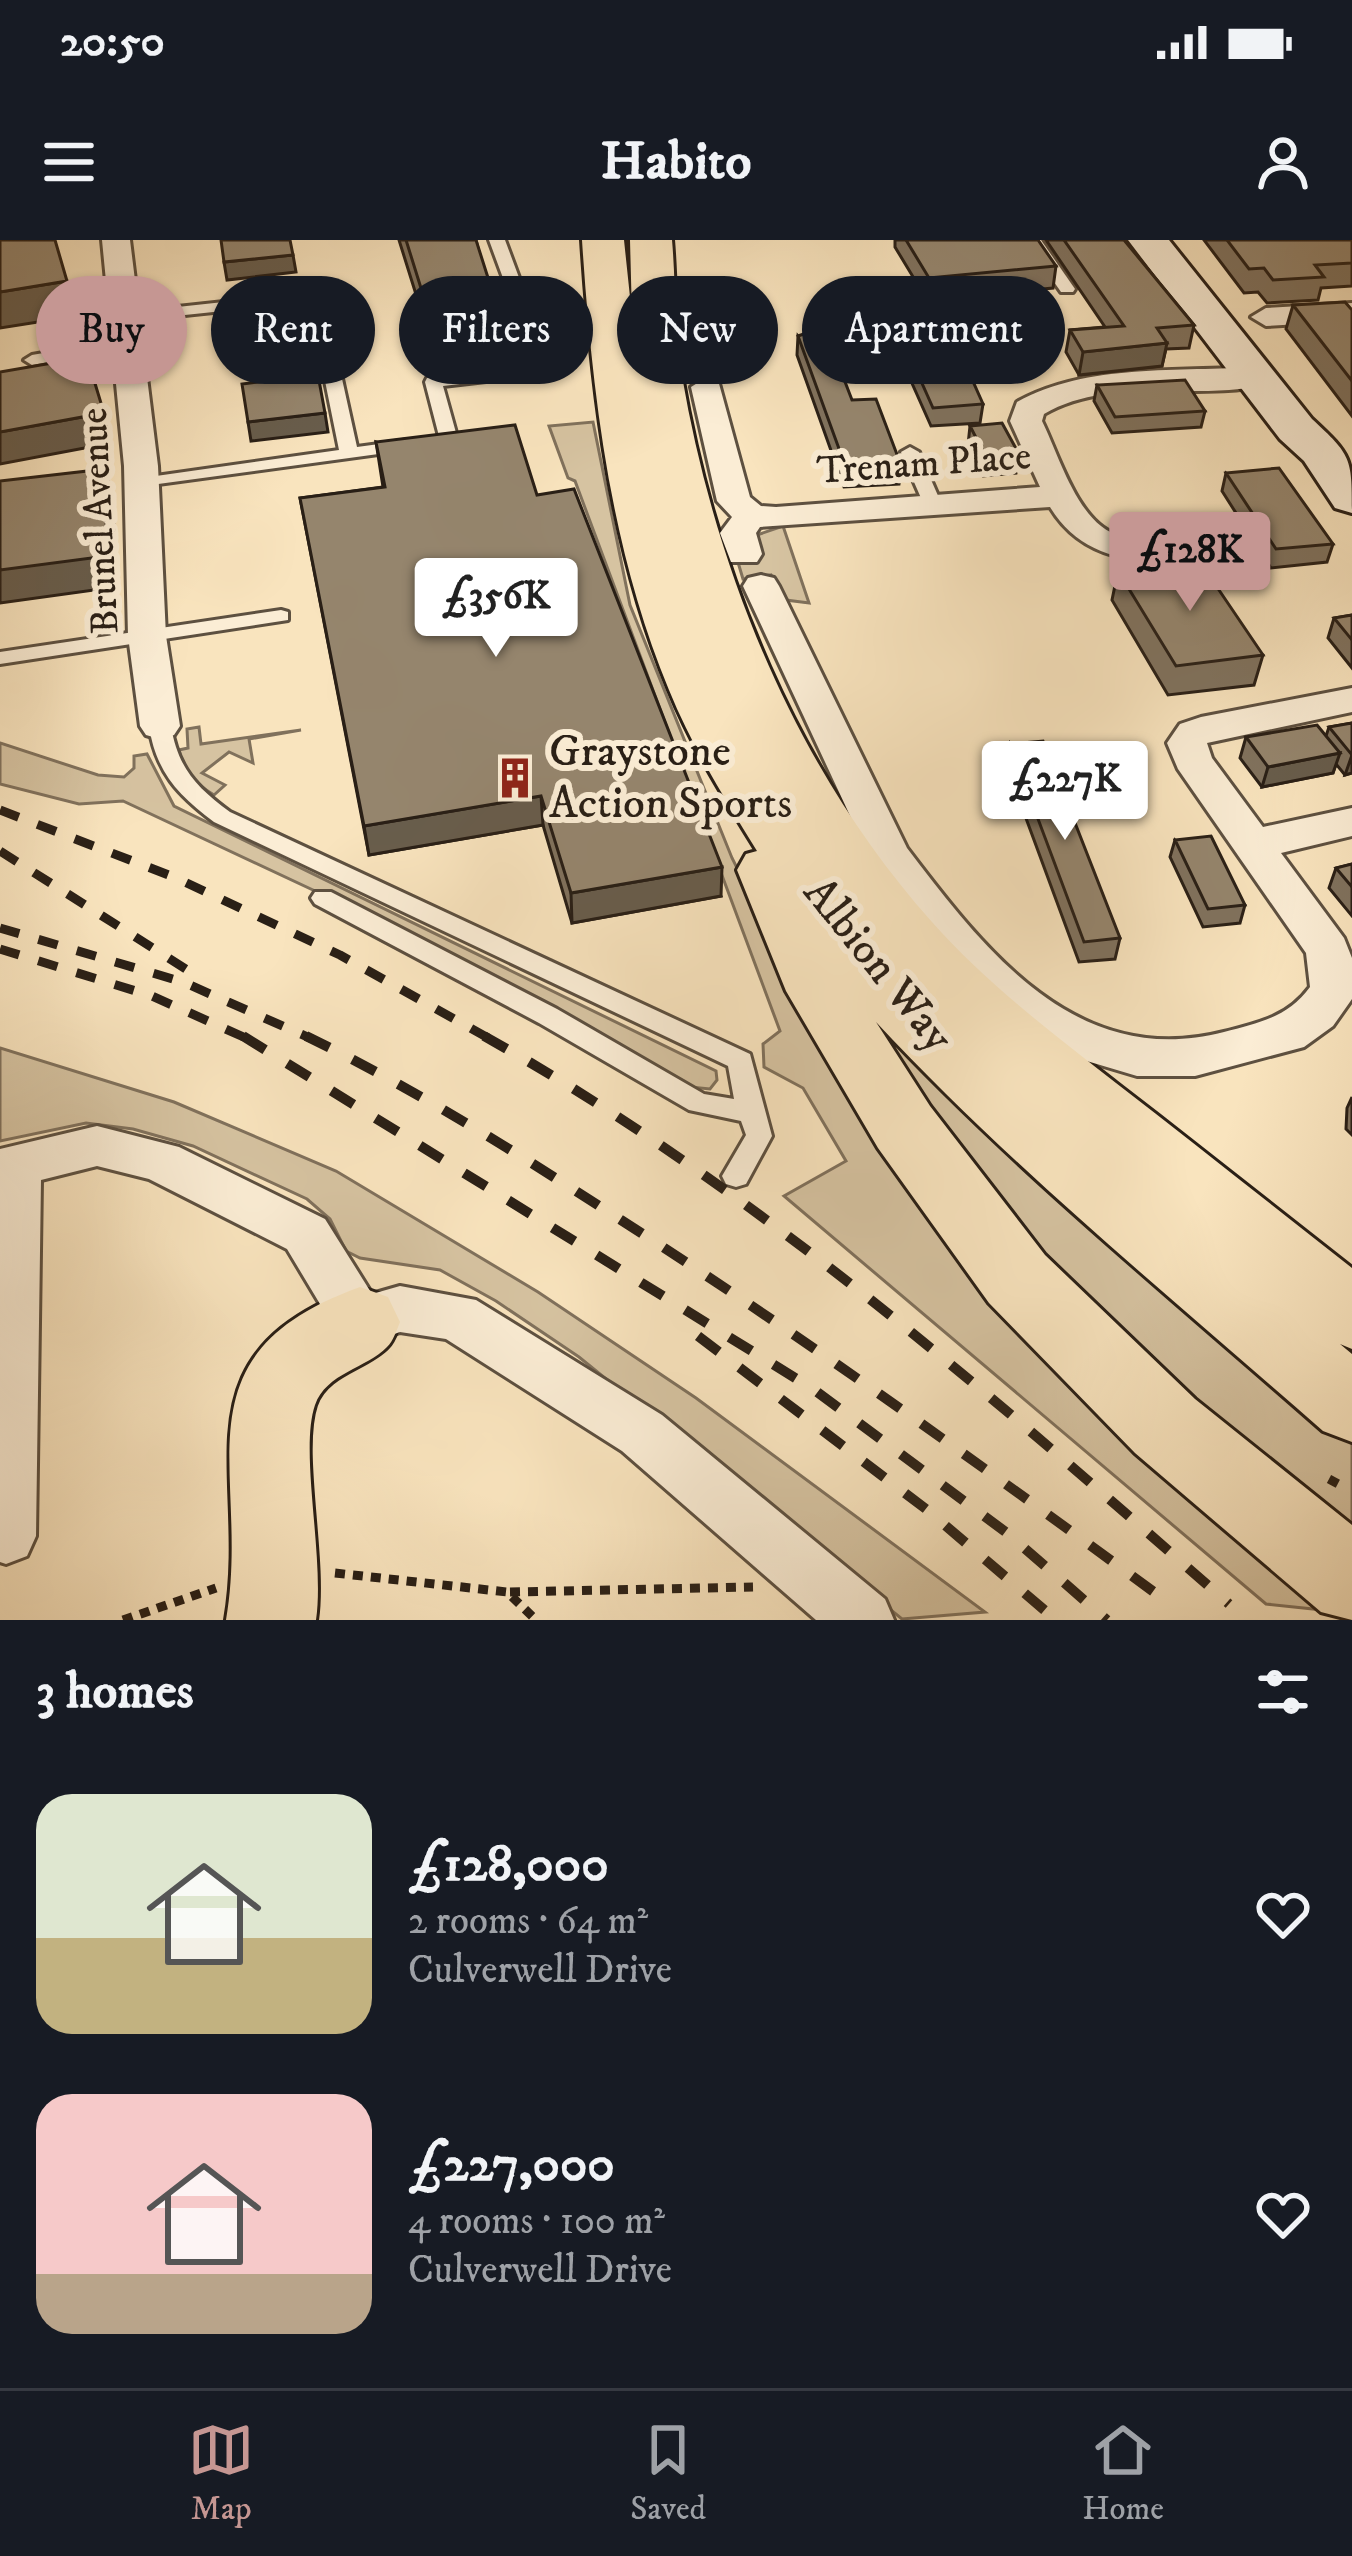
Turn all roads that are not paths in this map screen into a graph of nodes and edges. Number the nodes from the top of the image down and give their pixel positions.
1 (116, 240) edge
2 (497, 240) edge
3 (603, 240) edge
4 (651, 240) edge
5 (1033, 240) edge
6 (1148, 240) edge
7 (121, 276) edge
8 (1067, 289) dead end
9 (1352, 312) edge
10 (1266, 317) dead end
11 (187, 320) edge
12 (36, 359) edge
13 (32, 360) dead end
14 (1258, 377) junction
15 (131, 384) edge
16 (752, 410) dead end
17 (910, 452) dead end
18 (349, 453) junction
19 (134, 473) junction
20 (1061, 496) junction
21 (1352, 497) edge
22 (933, 506) junction
23 (751, 515) junction
24 (1186, 546) dead end
25 (281, 616) dead end
26 (147, 636) junction
27 (0, 658) edge
28 (687, 667) junction
29 (1352, 700) edge
30 (160, 727) joint
31 (1352, 822) edge
32 (1254, 844) junction
33 (322, 898) dead end
34 (996, 1027) junction
35 (752, 1113) junction
36 (8, 1167) edge
37 (736, 1175) dead end
38 (1352, 1314) edge
39 (360, 1322) junction
40 (1352, 1355) edge
41 (5, 1401) edge
42 (1352, 1405) edge
43 (5, 1536) dead end
44 (1352, 1581) edge
45 (845, 1603) edge
46 (279, 1612) edge

1 - 7 street, Brunel Avenue
2 - 18 lane
3 - 28 highway, Albion Way
4 - 34 highway, Albion Way
5 - 8 lane
6 - 14 street
9 - 10 street
11 - 18 lane
12 - 13 lane
14 - 20 street, Trenam Place
14 - 21 street
15 - 19 street, Brunel Avenue
16 - 23 street
17 - 22 lane
18 - 19 lane
19 - 26 street, Brunel Avenue
20 - 22 street, Trenam Place
20 - 24 street
22 - 23 street, Trenam Place
23 - 32 street
25 - 26 lane
26 - 27 lane
26 - 30 street, Brunel Avenue
28 - 42 highway, Albion Way
28 - 44 highway
29 - 32 street
30 - 35 lane
31 - 32 street
33 - 35 lane
34 - 38 highway, Albion Way
34 - 40 highway
35 - 37 lane
36 - 39 street
36 - 41 street
39 - 45 street
39 - 46 highway
41 - 43 street

